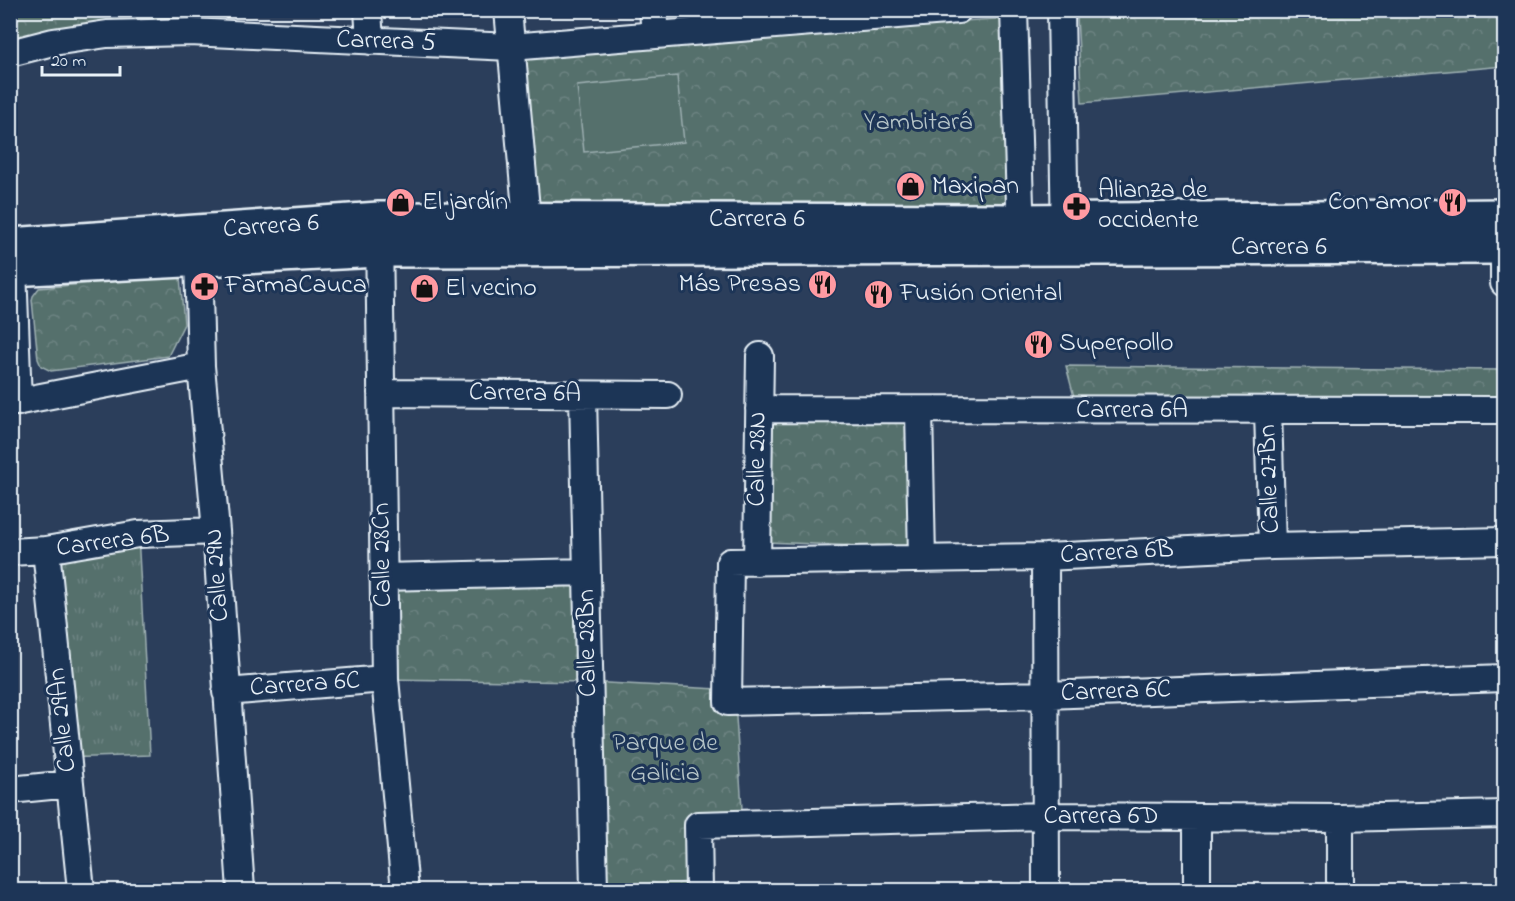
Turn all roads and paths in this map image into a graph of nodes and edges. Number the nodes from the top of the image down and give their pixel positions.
1 (368, 10) edge
2 (508, 10) edge
3 (1014, 10) edge
4 (1061, 10) edge
5 (950, 11) edge
6 (804, 17) edge
7 (194, 21) edge
8 (654, 23) edge
9 (370, 41) junction
10 (511, 47) junction
11 (10, 53) edge
12 (1504, 216) edge
13 (527, 220) junction
14 (1065, 234) junction
15 (379, 235) junction
16 (1021, 235) junction
17 (1504, 247) edge
18 (198, 259) junction
19 (11, 261) edge
20 (1504, 283) edge
21 (760, 356) dead end
22 (201, 366) junction
23 (381, 393) junction
24 (583, 395) junction
25 (668, 395) dead end
26 (14, 402) edge
27 (759, 410) junction
28 (920, 410) junction
29 (1504, 410) edge
30 (1268, 411) junction
31 (216, 531) junction
32 (1504, 541) edge
33 (1272, 546) junction
34 (46, 550) junction
35 (10, 552) edge
36 (1046, 557) junction
37 (922, 559) junction
38 (757, 562) junction
39 (587, 572) junction
40 (383, 577) junction
41 (1504, 678) edge
42 (385, 679) junction
43 (226, 692) junction
44 (1046, 695) junction
45 (728, 702) joint
46 (70, 784) junction
47 (10, 790) edge
48 (1504, 814) edge
49 (1046, 816) junction
50 (1197, 817) junction
51 (1340, 818) junction
52 (81, 891) edge
53 (241, 891) edge
54 (405, 891) edge
55 (594, 891) edge
56 (699, 891) edge
57 (1046, 891) edge
58 (1197, 891) edge
59 (1340, 891) edge

1 - 9 street
2 - 10 street
3 - 16 street
4 - 14 street
5 - 6 street, Carrera 5
6 - 8 street, Carrera 5
7 - 9 street, Carrera 5
7 - 11 street, Carrera 5
8 - 10 street, Carrera 5
9 - 10 street, Carrera 5
10 - 13 street
12 - 14 main road, Carrera 6
12 - 17 street
13 - 15 main road, Carrera 6
13 - 16 main road, Carrera 6
14 - 16 main road, Carrera 6
14 - 17 main road, Carrera 6
15 - 16 main road, Carrera 6
15 - 18 main road, Carrera 6
15 - 19 main road, Carrera 6
15 - 23 street, Calle 28Cn
17 - 20 street
18 - 19 main road, Carrera 6
18 - 22 street, Calle 29N
19 - 26 street
21 - 27 street, Calle 28N
22 - 26 street
22 - 31 street, Calle 29N
23 - 24 street, Carrera 6A
23 - 40 street, Calle 28Cn
24 - 25 street, Carrera 6A
24 - 39 street, Calle 28Bn
27 - 28 street, Carrera 6A
27 - 38 street, Calle 28N
28 - 30 street, Carrera 6A
28 - 37 street
29 - 30 street, Carrera 6A
30 - 33 street, Calle 27Bn
31 - 34 street, Carrera 6B
31 - 43 street, Calle 29N
32 - 33 street, Carrera 6B
33 - 36 street, Carrera 6B
34 - 35 street, Carrera 6B
34 - 46 street, Calle 29An
36 - 37 street, Carrera 6B
36 - 44 street
37 - 38 street, Carrera 6B
38 - 45 street, Carrera 6B
39 - 40 street
39 - 55 street, Calle 28Bn
40 - 42 street, Calle 28Cn
41 - 44 street, Carrera 6C
42 - 43 street, Carrera 6C
42 - 54 street, Calle 28Cn
43 - 53 street, Calle 29N
44 - 45 street, Carrera 6C
44 - 49 street
46 - 47 street
46 - 52 street, Calle 29An
48 - 51 street, Carrera 6D
49 - 50 street, Carrera 6D
49 - 56 street, Carrera 6D
49 - 57 street
50 - 51 street, Carrera 6D
50 - 58 street
51 - 59 street

